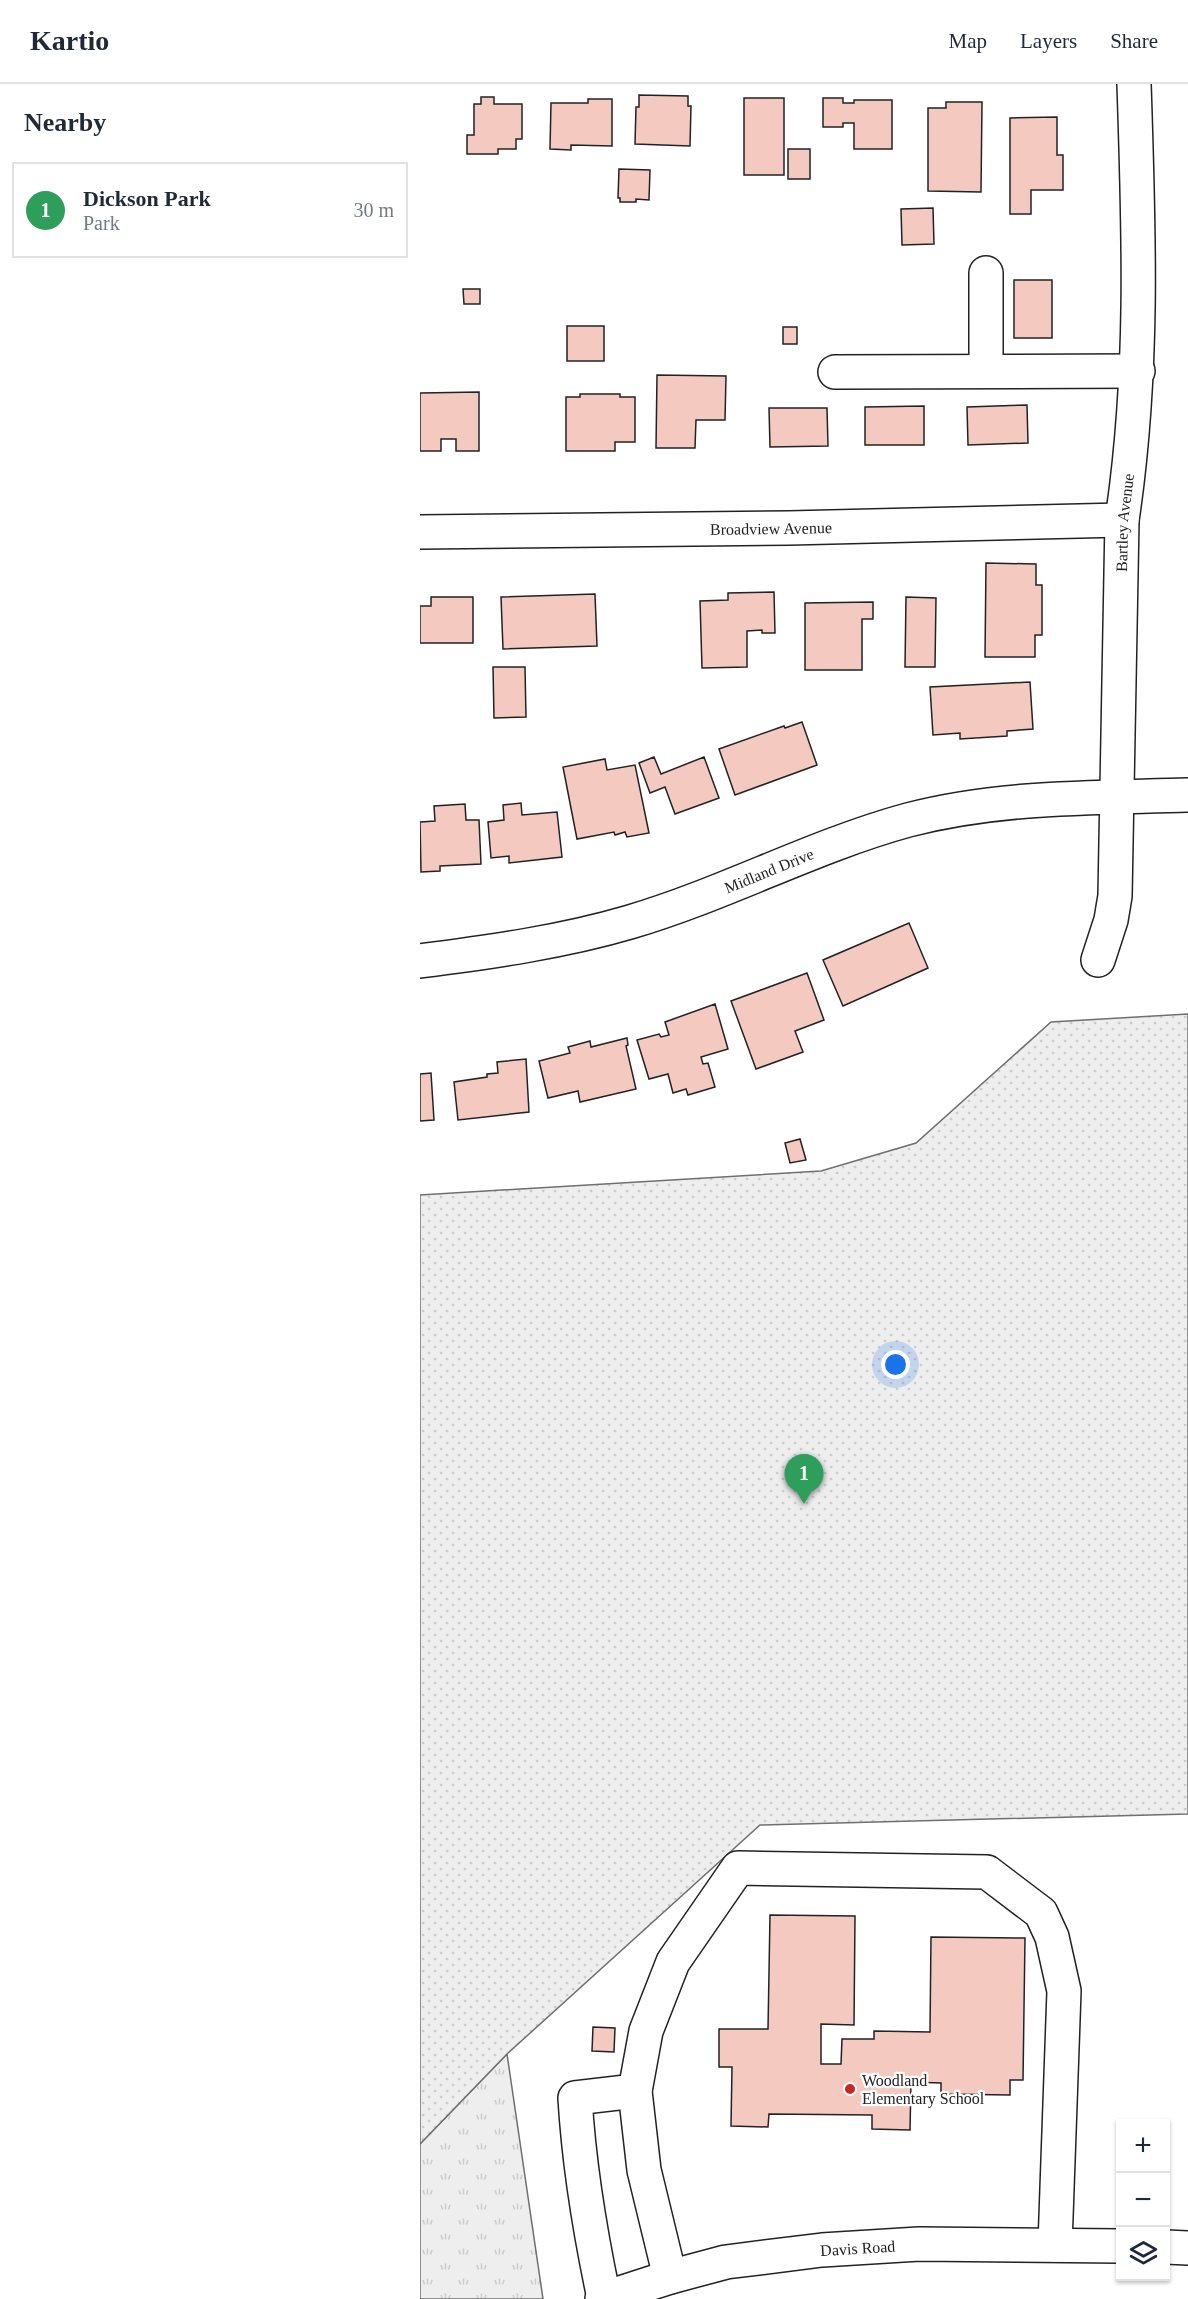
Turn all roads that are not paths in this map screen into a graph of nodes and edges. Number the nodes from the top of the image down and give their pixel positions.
1 (1134, 84) edge
2 (986, 273) dead end
3 (986, 371) junction
4 (1138, 371) junction
5 (835, 372) dead end
6 (1122, 520) junction
7 (420, 532) edge
8 (1188, 795) edge
9 (1118, 797) junction
10 (1098, 960) dead end
11 (420, 961) edge
12 (635, 2091) junction
13 (1055, 2245) junction
14 (1116, 2246) edge
15 (1170, 2247) edge
16 (1188, 2248) edge
17 (670, 2277) junction
18 (603, 2299) edge

1 - 4 street, Bartley Avenue
2 - 3 street
3 - 4 street
3 - 5 street
4 - 6 street, Bartley Avenue
6 - 7 street, Broadview Avenue
6 - 9 street, Bartley Avenue
8 - 9 street, Midland Drive
9 - 10 street, Bartley Avenue
9 - 11 street, Midland Drive
12 - 13 street
12 - 17 street
12 - 18 street
13 - 14 street, Davis Road
13 - 17 street, Davis Road
15 - 16 street
17 - 18 street, Davis Road

